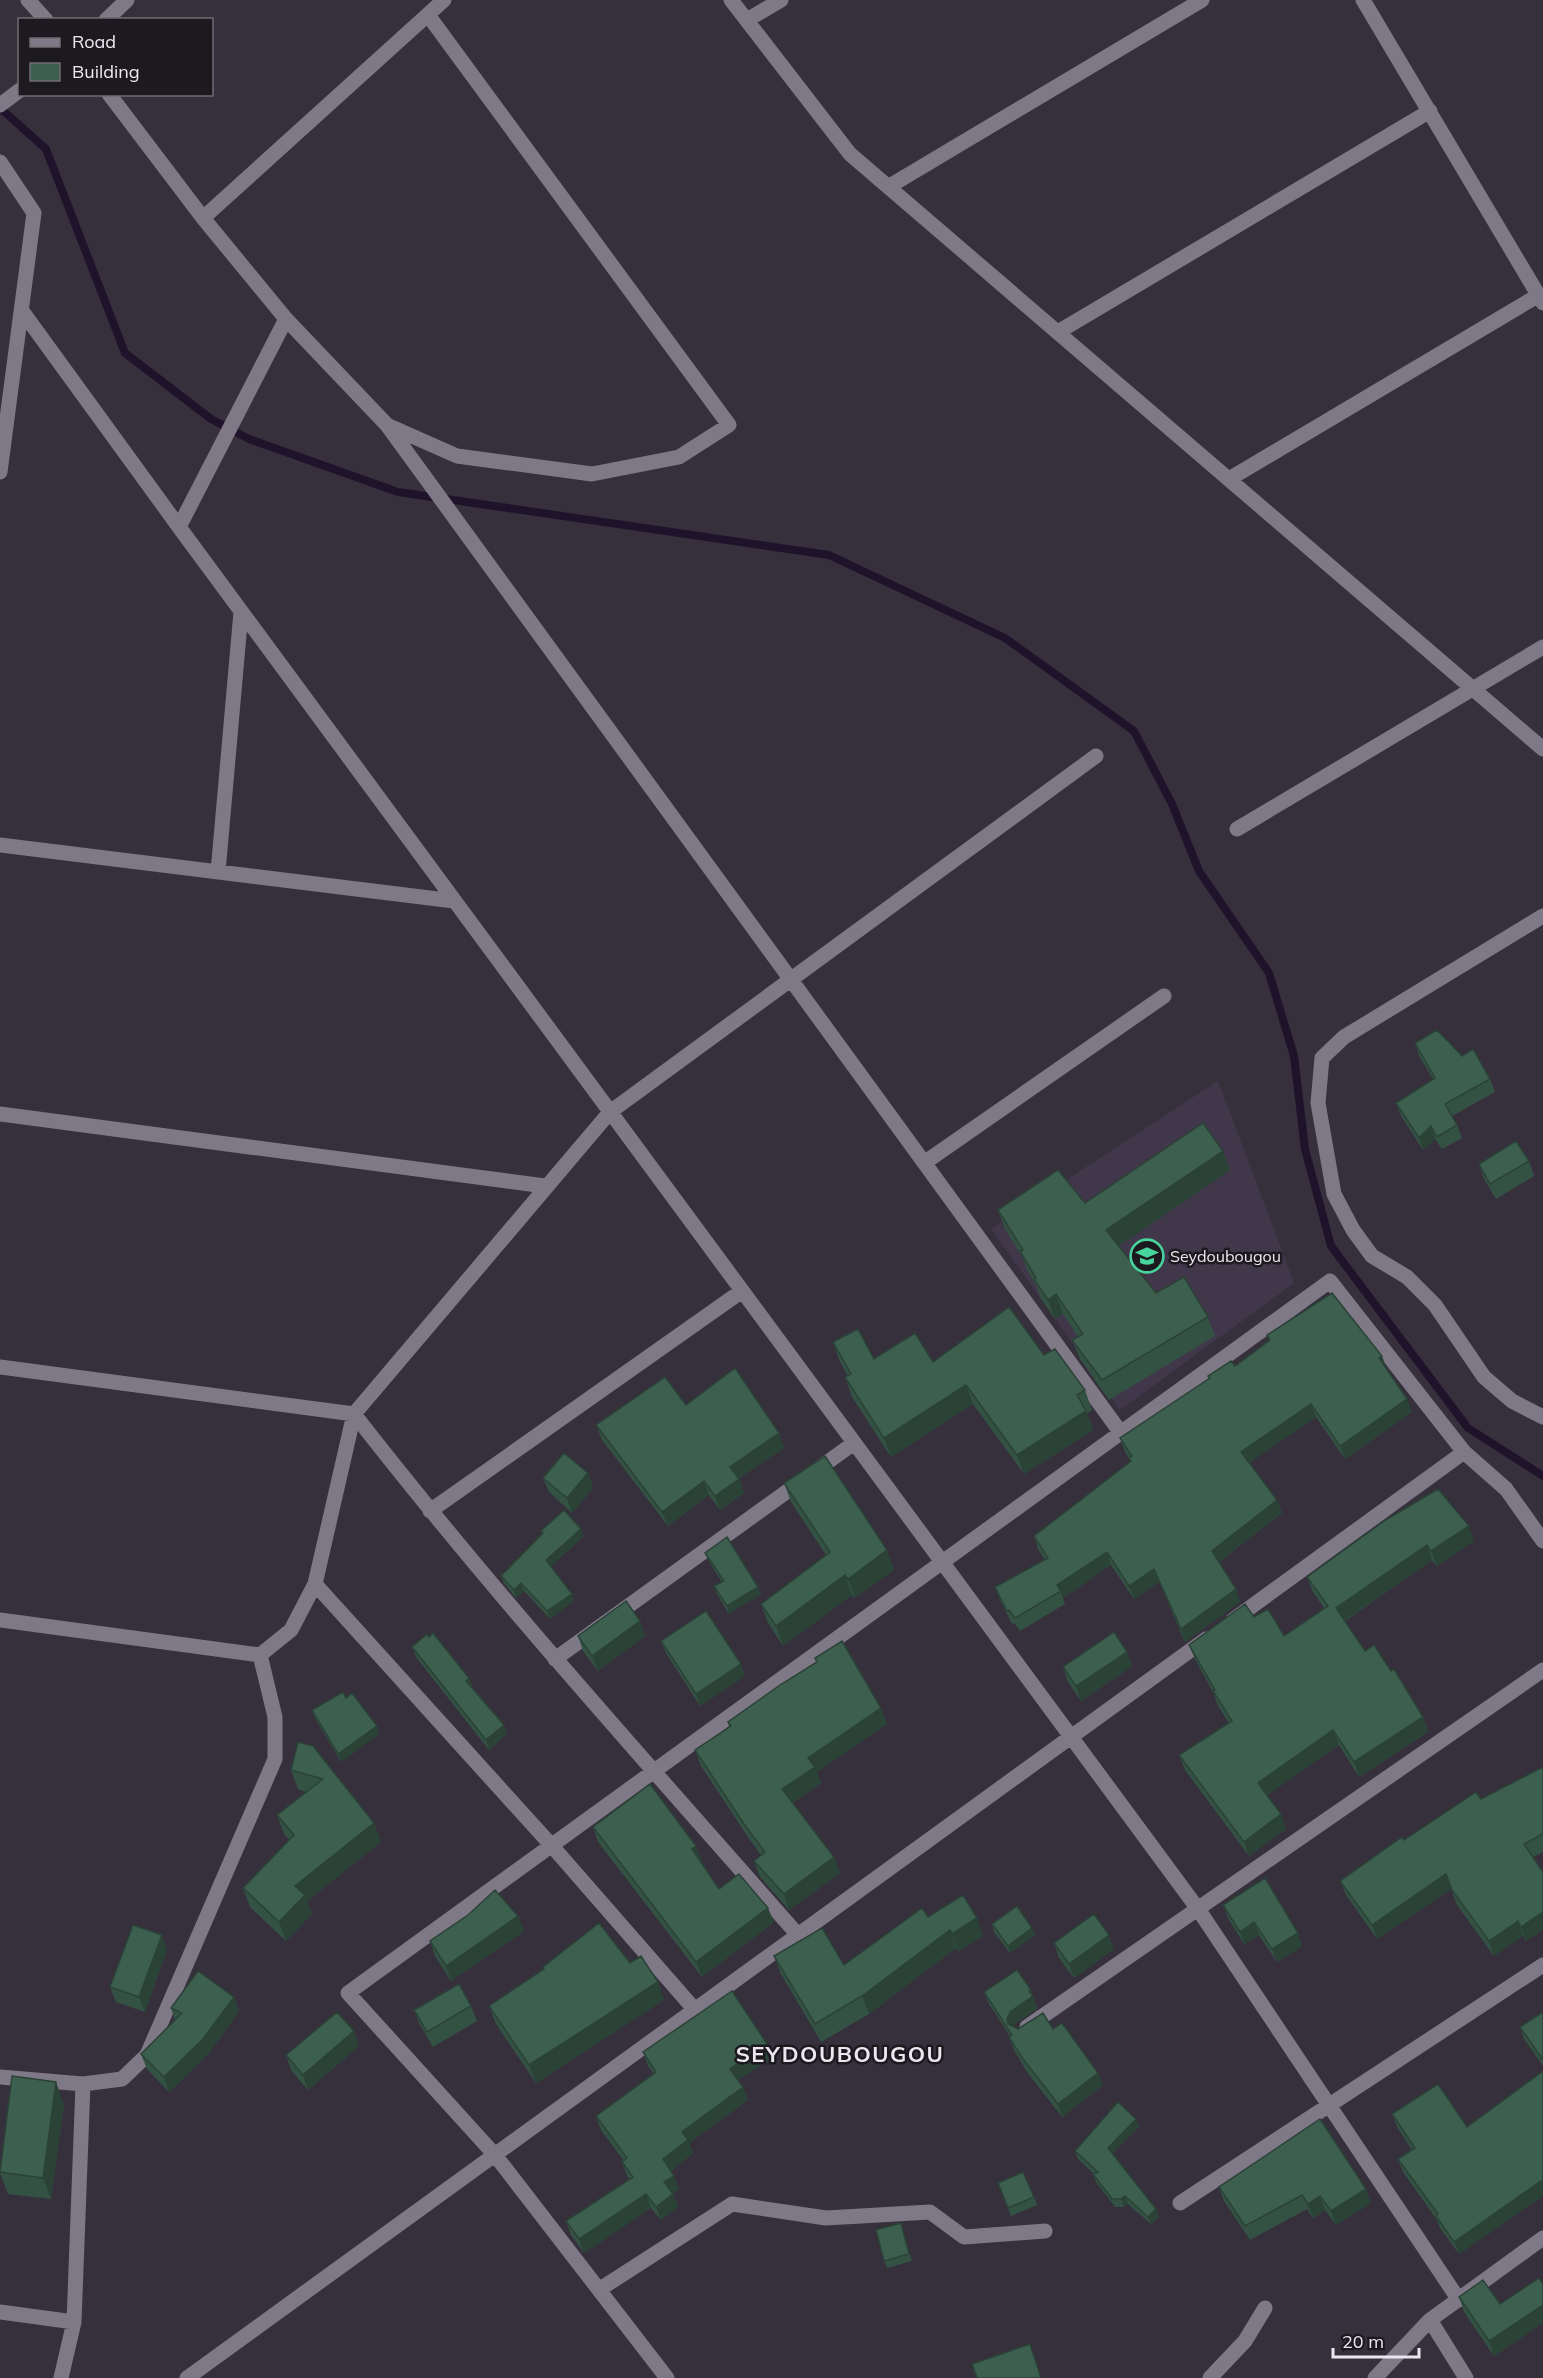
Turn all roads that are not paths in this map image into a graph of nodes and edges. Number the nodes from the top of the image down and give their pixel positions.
1 (28, 0) edge
2 (127, 0) edge
3 (444, 0) edge
4 (731, 0) edge
5 (781, 0) edge
6 (1202, 0) edge
7 (1364, 0) edge
8 (428, 15) junction
9 (44, 18) edge
10 (108, 18) edge
11 (747, 21) junction
12 (18, 92) edge
13 (111, 96) edge
14 (0, 105) edge
15 (1430, 111) junction
16 (0, 162) edge
17 (888, 187) junction
18 (203, 218) junction
19 (1541, 299) edge
20 (22, 311) junction
21 (286, 319) junction
22 (1058, 332) junction
23 (387, 425) junction
24 (0, 472) edge
25 (1229, 479) junction
26 (179, 527) junction
27 (241, 612) junction
28 (1543, 647) edge
29 (1473, 689) junction
30 (1543, 749) edge
31 (1096, 756) dead end
32 (1237, 829) dead end
33 (0, 845) edge
34 (218, 872) junction
35 (454, 901) junction
36 (1543, 916) edge
37 (791, 979) junction
38 (1164, 996) dead end
39 (610, 1112) junction
40 (0, 1114) edge
41 (924, 1163) junction
42 (545, 1186) junction
43 (742, 1291) junction
44 (0, 1367) edge
45 (354, 1413) junction
46 (1543, 1417) edge
47 (1121, 1433) junction
48 (854, 1443) junction
49 (1464, 1452) junction
50 (430, 1511) junction
51 (1543, 1541) edge
52 (942, 1563) junction
53 (315, 1584) junction
54 (0, 1620) edge
55 (260, 1655) junction
56 (555, 1659) junction
57 (1543, 1670) edge
58 (1071, 1737) junction
59 (654, 1771) junction
60 (552, 1846) junction
61 (1198, 1910) junction
62 (798, 1935) junction
63 (1543, 1965) edge
64 (695, 2010) junction
65 (1021, 2032) edge
66 (0, 2077) edge
67 (83, 2084) junction
68 (1329, 2106) junction
69 (495, 2155) junction
70 (1180, 2203) dead end
71 (1045, 2230) dead end
72 (1543, 2238) edge
73 (600, 2289) junction
74 (1459, 2300) junction
75 (1265, 2308) dead end
76 (0, 2312) edge
77 (1430, 2320) junction
78 (74, 2322) junction
79 (61, 2378) edge
80 (187, 2378) edge
81 (667, 2378) edge
82 (1210, 2378) edge
83 (1375, 2378) edge
84 (1467, 2378) edge

1 - 9 street
2 - 10 street
3 - 8 street
4 - 11 street
5 - 11 street
6 - 17 street
7 - 15 street
8 - 18 street
8 - 23 street
11 - 17 street
12 - 14 street
13 - 18 street
15 - 19 street
15 - 22 street
16 - 20 street
17 - 22 street
18 - 21 street
19 - 25 street
20 - 24 street
20 - 26 street
21 - 23 street
21 - 26 street
22 - 25 street
23 - 37 street
25 - 29 street
26 - 27 street
27 - 34 street
27 - 35 street
28 - 29 street
29 - 30 street
29 - 32 street
31 - 37 street
33 - 34 street
34 - 35 street
35 - 39 street
36 - 46 street
37 - 39 street
37 - 41 street
38 - 41 street
39 - 42 street
39 - 43 street
40 - 42 street
41 - 47 street
42 - 45 street
43 - 48 street
43 - 50 street
44 - 45 street
45 - 50 street
45 - 53 street
47 - 49 street
47 - 52 street
48 - 52 street
48 - 56 street
49 - 51 street
49 - 58 street
50 - 56 street
52 - 58 street
52 - 59 street
53 - 55 street
53 - 60 street
54 - 55 street
55 - 67 street
56 - 59 street
57 - 61 street
58 - 61 street
58 - 62 street
59 - 60 street
59 - 62 street
60 - 64 street
60 - 69 street
61 - 65 street
61 - 68 street
62 - 64 street
63 - 68 street
64 - 69 street
66 - 67 street
67 - 78 street
68 - 70 street
68 - 74 street
69 - 73 street
69 - 80 street
71 - 73 street
72 - 74 street
73 - 81 street
74 - 77 street
75 - 82 street
76 - 78 street
77 - 83 street
77 - 84 street
78 - 79 street

